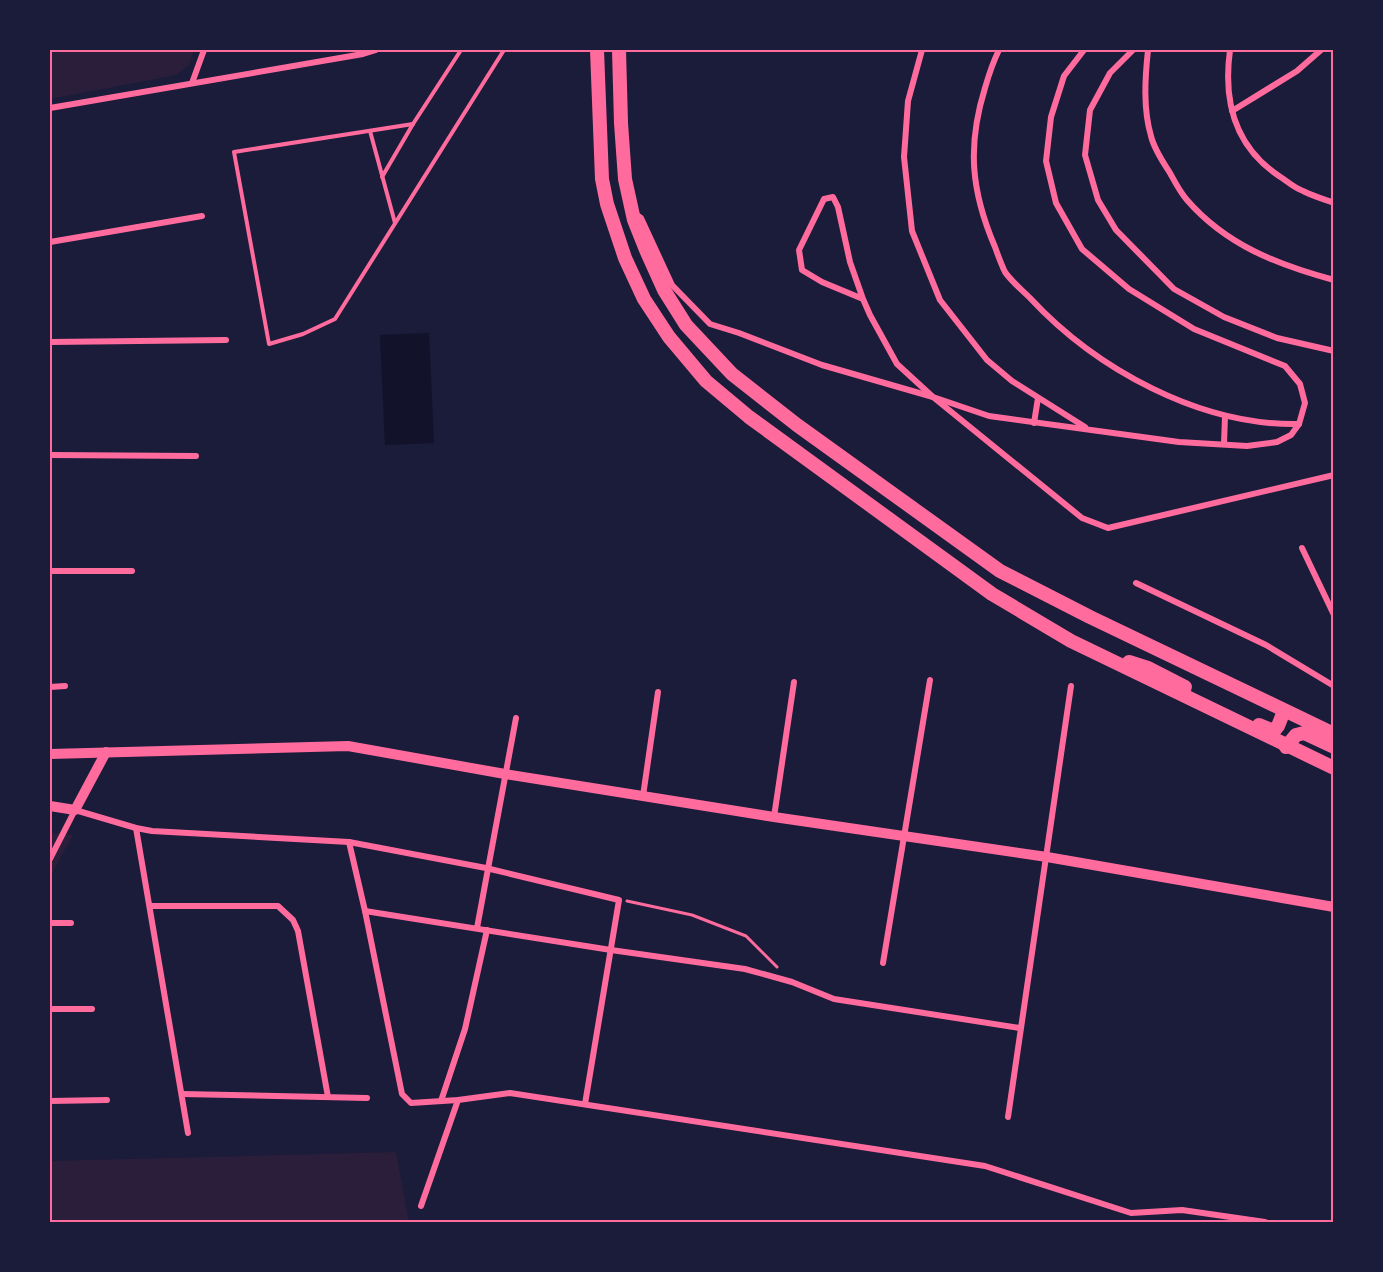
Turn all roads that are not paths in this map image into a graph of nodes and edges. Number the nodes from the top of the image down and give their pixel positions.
1 (204, 50) edge
2 (376, 50) edge
3 (462, 50) edge
4 (504, 50) edge
5 (597, 50) edge
6 (619, 50) edge
7 (922, 50) edge
8 (999, 50) edge
9 (1084, 50) edge
10 (1133, 50) edge
11 (1148, 50) edge
12 (1230, 50) edge
13 (1321, 50) edge
14 (192, 83) junction
15 (50, 108) edge
16 (1232, 111) junction
17 (413, 124) junction
18 (370, 131) junction
19 (382, 177) junction
20 (1334, 202) edge
21 (632, 212) junction
22 (202, 216) dead end
23 (395, 224) junction
24 (50, 242) edge
25 (1334, 280) edge
26 (863, 299) junction
27 (226, 340) dead end
28 (50, 342) edge
29 (1334, 351) edge
30 (933, 397) junction
31 (1038, 398) junction
32 (1225, 416) junction
33 (1034, 423) junction
34 (1299, 424) junction
35 (1089, 429) junction
36 (1224, 444) junction
37 (50, 455) edge
38 (196, 456) dead end
39 (1334, 474) edge
40 (1302, 548) dead end
41 (50, 571) edge
42 (132, 571) dead end
43 (1136, 583) dead end
44 (1334, 615) edge
45 (1071, 641) junction
46 (930, 680) dead end
47 (794, 682) dead end
48 (65, 686) dead end
49 (1071, 686) dead end
50 (1334, 686) edge
51 (50, 687) edge
52 (658, 692) dead end
53 (1284, 711) junction
54 (516, 718) dead end
55 (1334, 734) edge
56 (1286, 747) junction
57 (1334, 747) edge
58 (50, 753) edge
59 (106, 753) junction
60 (1334, 768) edge
61 (505, 774) junction
62 (643, 796) junction
63 (50, 806) edge
64 (75, 810) junction
65 (774, 817) junction
66 (136, 828) junction
67 (904, 837) junction
68 (349, 842) junction
69 (1047, 857) junction
70 (50, 859) edge
71 (486, 868) junction
72 (150, 906) junction
73 (1334, 907) edge
74 (365, 911) junction
75 (50, 923) edge
76 (71, 923) dead end
77 (477, 928) junction
78 (487, 930) junction
79 (611, 950) junction
80 (883, 963) dead end
81 (50, 1009) edge
82 (92, 1009) dead end
83 (1020, 1028) junction
84 (182, 1094) junction
85 (328, 1097) junction
86 (367, 1098) dead end
87 (107, 1100) dead end
88 (458, 1100) junction
89 (50, 1101) edge
90 (441, 1101) junction
91 (585, 1104) junction
92 (1008, 1117) dead end
93 (188, 1133) dead end
94 (421, 1206) dead end
95 (1265, 1222) edge

1 - 14 street
2 - 14 street
3 - 17 lane
4 - 23 lane
5 - 45 main road
6 - 21 main road
7 - 31 street
8 - 32 street
9 - 34 street
10 - 29 street
11 - 25 street
12 - 16 street
13 - 16 street
14 - 15 street
16 - 20 street
17 - 18 lane
17 - 19 lane
18 - 19 lane
18 - 23 lane
19 - 23 lane
21 - 30 street
21 - 53 main road
22 - 24 street
26 - 26 street
26 - 30 street
27 - 28 street
30 - 33 street
30 - 39 street
31 - 33 street
31 - 35 street
32 - 34 street
32 - 36 street
33 - 35 street
34 - 36 street
35 - 36 street
37 - 38 street
40 - 44 street
41 - 42 street
43 - 50 street
45 - 53 main road
45 - 56 main road
46 - 67 street
47 - 65 street
48 - 51 street
49 - 69 street
52 - 62 street
53 - 55 main road
54 - 61 street
56 - 57 main road
56 - 60 main road
58 - 59 street
59 - 61 street
59 - 64 street
61 - 62 street
61 - 71 street
62 - 65 street
63 - 64 street
64 - 66 street
64 - 70 street
65 - 67 street
66 - 68 street
66 - 72 street
67 - 69 street
67 - 80 street
68 - 71 street
68 - 74 street
69 - 73 street
69 - 83 street
71 - 77 street
71 - 79 street
72 - 84 street
72 - 85 street
74 - 77 street
74 - 90 street
75 - 76 street
77 - 78 street
78 - 79 street
78 - 90 street
79 - 83 street
79 - 91 street
81 - 82 street
83 - 92 street
84 - 85 street
84 - 93 street
85 - 86 street
87 - 89 street
88 - 90 street
88 - 91 street
88 - 94 street
91 - 95 street

